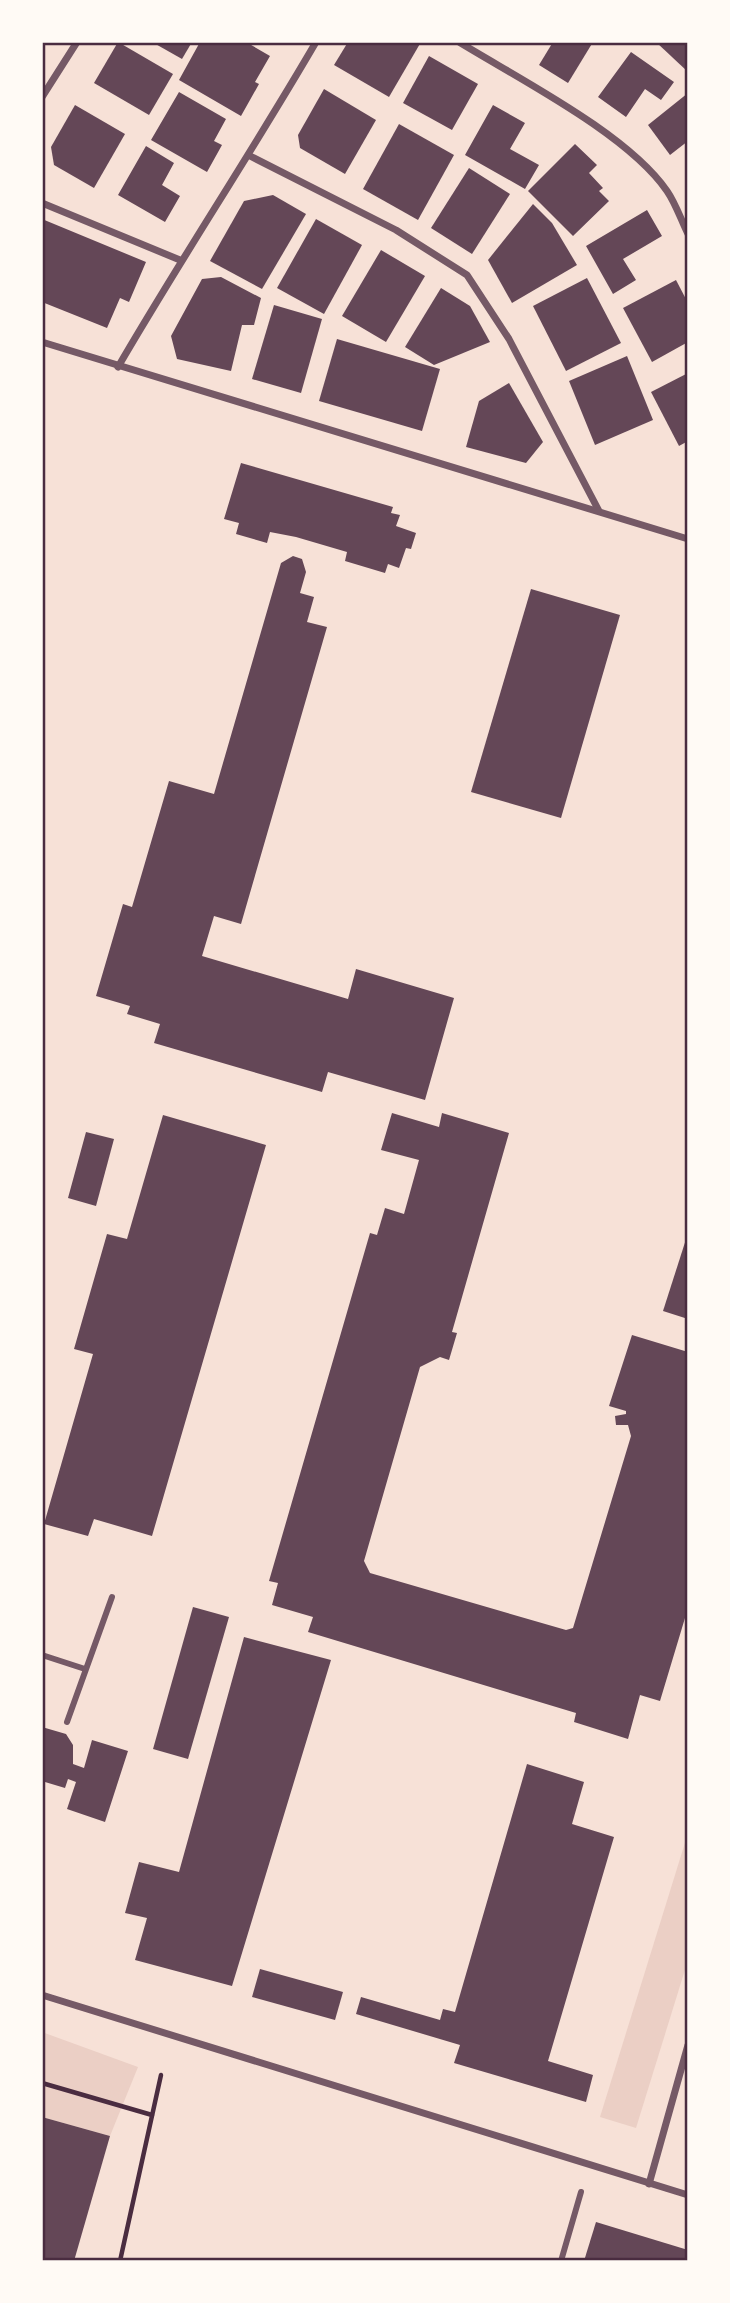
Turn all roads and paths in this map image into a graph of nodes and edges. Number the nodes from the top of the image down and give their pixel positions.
1 (77, 42) edge
2 (316, 42) edge
3 (459, 42) edge
4 (42, 97) edge
5 (250, 156) junction
6 (42, 203) edge
7 (688, 234) edge
8 (180, 260) junction
9 (42, 342) edge
10 (118, 367) junction
11 (599, 511) junction
12 (688, 539) edge
13 (112, 1597) dead end
14 (42, 1655) edge
15 (85, 1669) junction
16 (67, 1722) dead end
17 (42, 1995) edge
18 (688, 2045) edge
19 (161, 2075) dead end
20 (42, 2083) edge
21 (152, 2115) junction
22 (649, 2184) junction
23 (581, 2192) dead end
24 (688, 2195) edge
25 (120, 2261) edge
26 (561, 2261) edge

1 - 4 street
2 - 5 street
3 - 7 street
5 - 8 street
5 - 11 street
6 - 8 street
8 - 10 street
9 - 10 street
10 - 11 street
11 - 12 street
13 - 15 street
14 - 15 street
15 - 16 street
17 - 22 street
18 - 22 street
19 - 21 path
20 - 21 path
21 - 25 path
22 - 24 street
23 - 26 street

